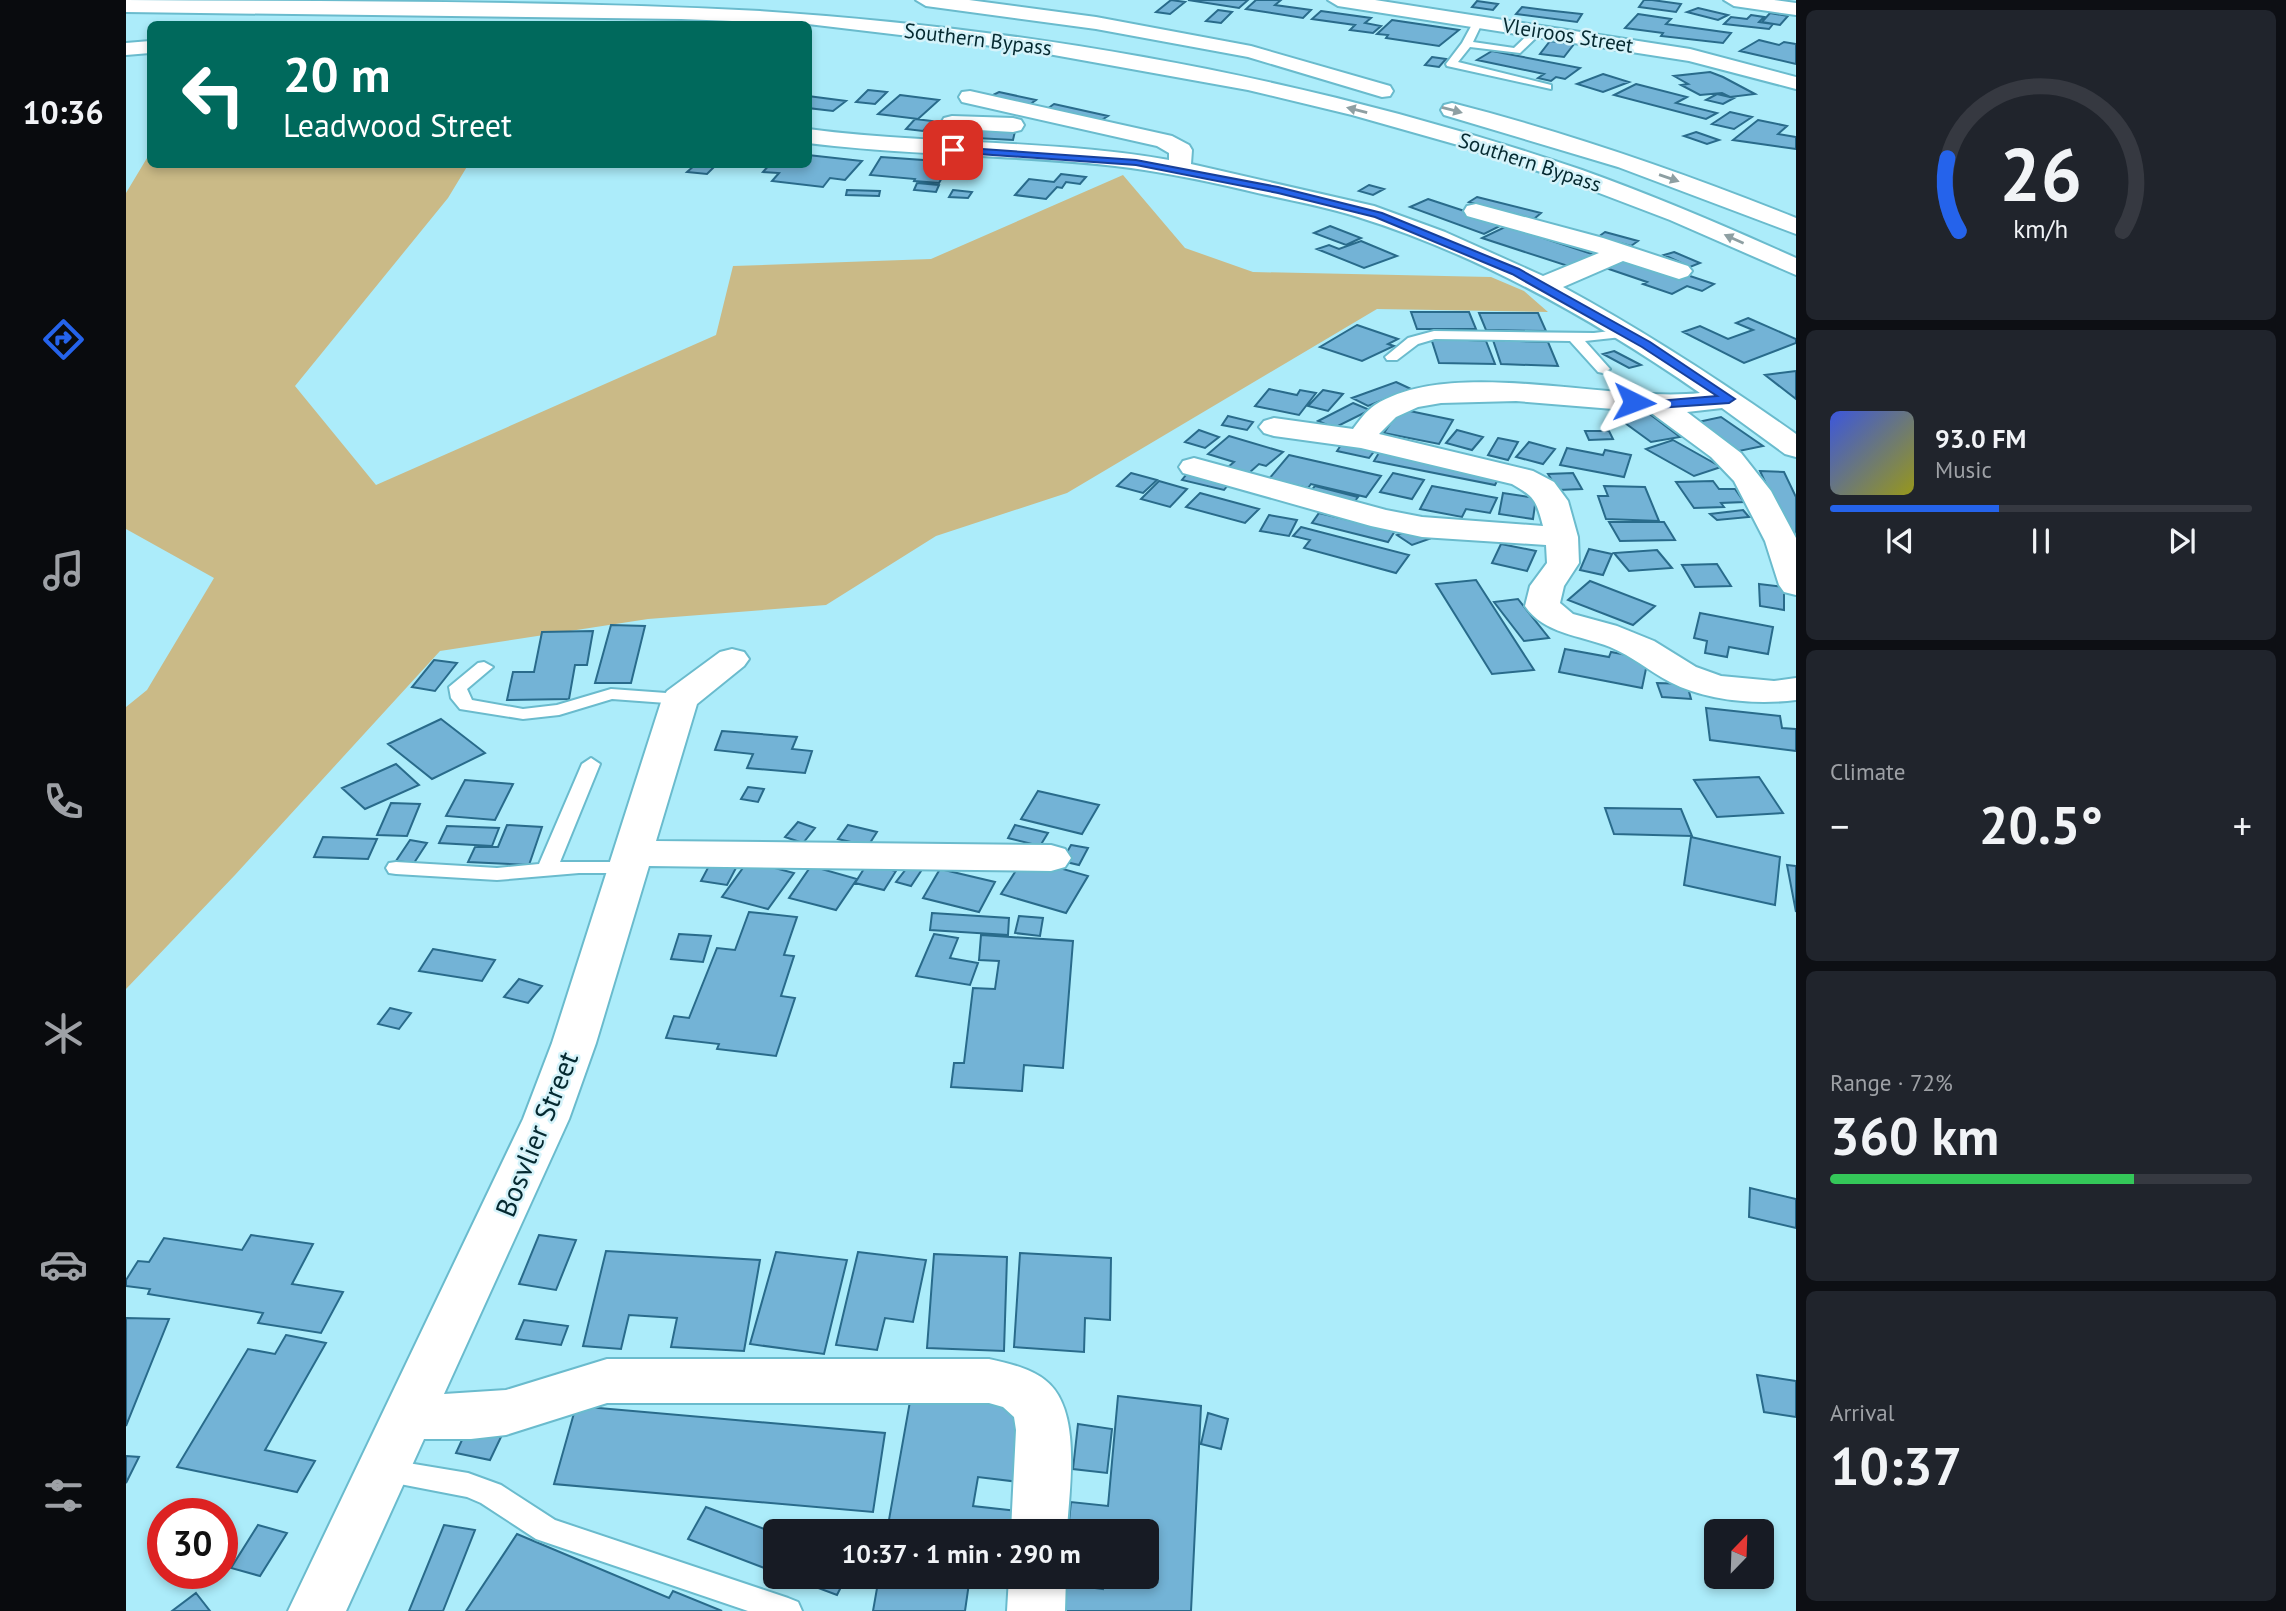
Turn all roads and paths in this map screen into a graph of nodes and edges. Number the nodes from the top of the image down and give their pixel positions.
1 (781, 0) edge
2 (926, 0) edge
3 (1338, 0) edge
4 (1734, 0) edge
5 (126, 5) edge
6 (1796, 9) edge
7 (806, 21) edge
8 (812, 22) edge
9 (1478, 22) junction
10 (1538, 31) junction
11 (812, 35) edge
12 (1466, 44) junction
13 (147, 47) edge
14 (126, 48) edge
15 (1208, 76) junction
16 (1796, 83) edge
17 (1547, 88) dead end
18 (970, 97) dead end
19 (1437, 106) dead end
20 (1050, 115) junction
21 (952, 122) dead end
22 (1020, 125) junction
23 (812, 136) edge
24 (1012, 153) junction
25 (1179, 169) junction
26 (1476, 211) dead end
27 (1796, 227) edge
28 (1623, 253) junction
29 (1796, 267) edge
30 (1679, 271) dead end
31 (1542, 286) junction
32 (1626, 333) junction
33 (1574, 337) junction
34 (1392, 356) dead end
35 (1603, 369) dead end
36 (1729, 399) junction
37 (1657, 404) junction
38 (1275, 427) dead end
39 (1361, 439) junction
40 (1796, 448) edge
41 (1194, 467) dead end
42 (1562, 537) junction
43 (1796, 584) edge
44 (732, 659) dead end
45 (484, 667) dead end
46 (1796, 689) edge
47 (680, 699) junction
48 (591, 764) dead end
49 (1051, 858) dead end
50 (629, 861) junction
51 (396, 868) dead end
52 (547, 869) junction
53 (409, 1416) junction
54 (383, 1470) junction
55 (1039, 1519) edge
56 (1037, 1589) edge
57 (317, 1611) edge
58 (788, 1611) edge
59 (1036, 1611) edge

1 - 2 main road, Southern Bypass
3 - 9 main road, Vleiroos Street
4 - 6 main road
5 - 7 main road, Southern Bypass
8 - 15 main road, Southern Bypass
9 - 10 main road, Vleiroos Street
9 - 12 lane
10 - 12 lane
10 - 16 main road, Vleiroos Street
11 - 15 main road
12 - 17 lane
13 - 14 main road
29 -> 15 main road, Southern Bypass
18 - 20 main road
19 -> 27 main road, Southern Bypass
20 - 22 main road
20 - 25 main road
21 - 22 main road
22 - 24 main road
23 - 24 main road
24 - 25 main road
25 - 31 main road
26 - 28 main road
28 - 30 main road
28 - 31 main road
31 - 32 main road
32 - 33 lane
32 - 36 main road
33 - 34 lane
33 - 35 lane
36 - 37 main road
36 - 40 main road
37 - 39 main road
37 - 43 main road
38 - 39 main road
39 - 42 main road
41 - 42 main road
42 - 46 main road
44 - 47 main road
45 - 47 lane
47 - 50 main road, Bosvlier Street
48 - 52 lane
49 - 50 main road
50 - 52 lane
50 - 53 main road, Bosvlier Street
51 - 52 lane
53 - 54 main road, Bosvlier Street
53 - 55 main road
54 - 57 main road, Bosvlier Street
54 - 58 lane
56 - 59 main road

